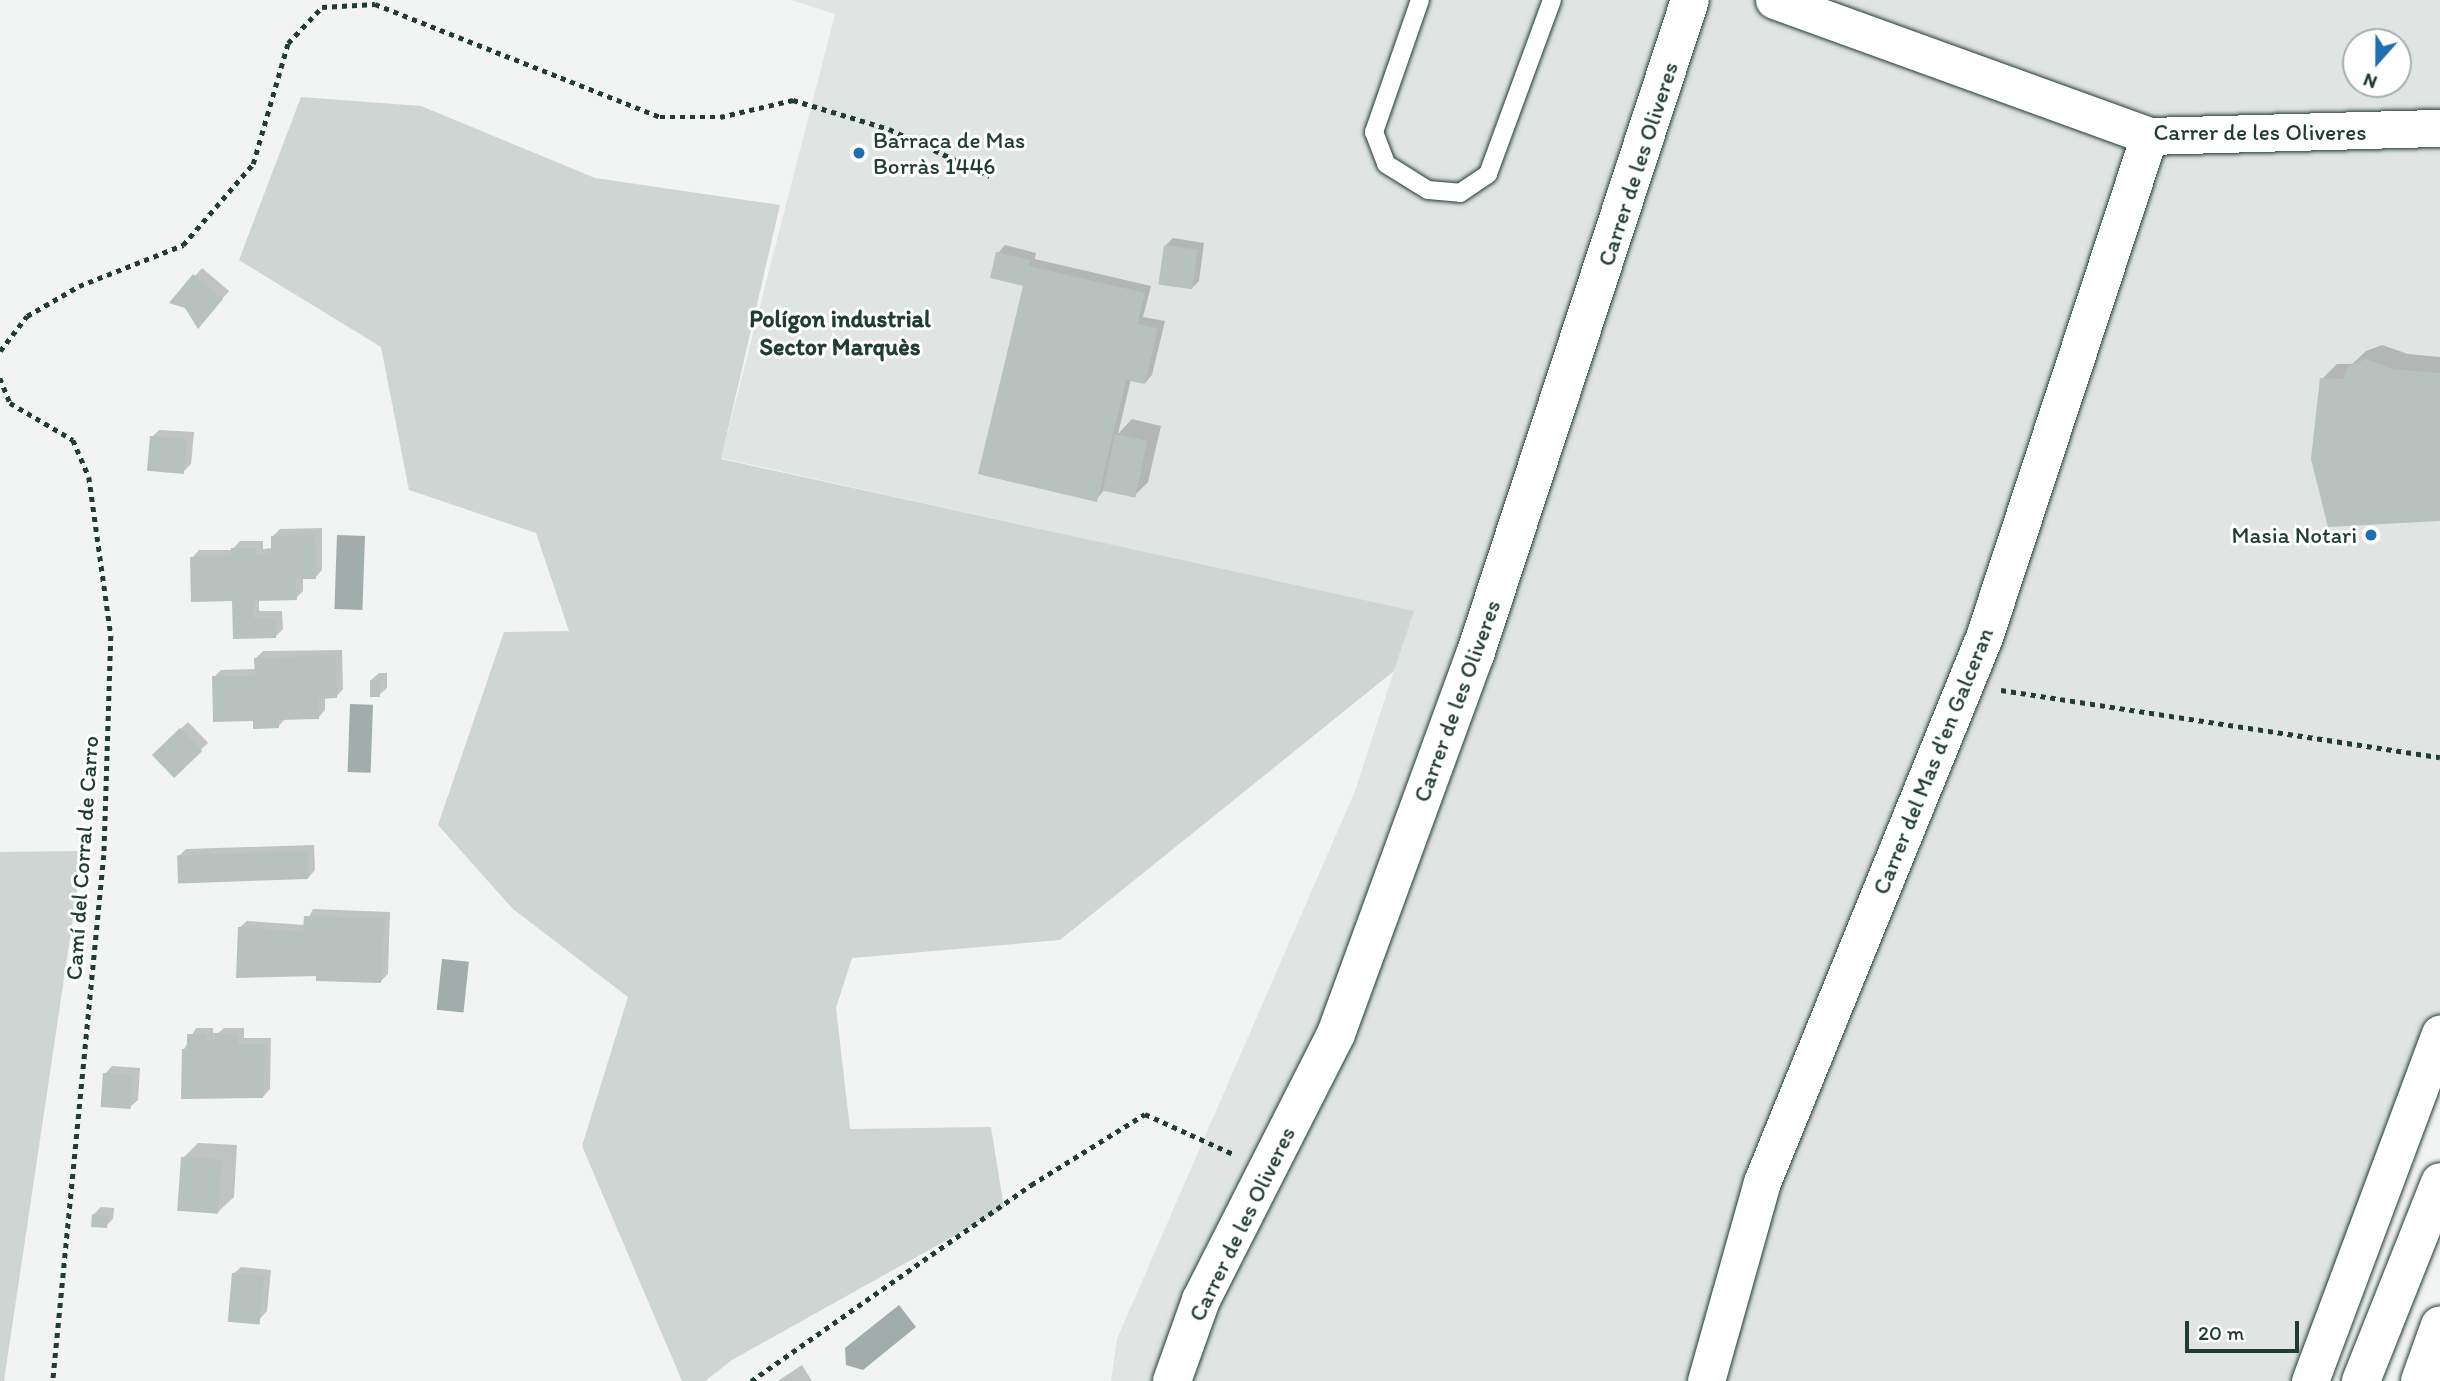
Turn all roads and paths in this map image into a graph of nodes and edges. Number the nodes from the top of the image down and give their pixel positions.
1 (1420, 0) edge
2 (1552, 0) edge
3 (1690, 0) edge
4 (1774, 0) edge
5 (2438, 126) edge
6 (2150, 136) junction
7 (990, 176) dead end
8 (0, 351) edge
9 (0, 378) edge
10 (1965, 685) junction
11 (2440, 757) edge
12 (2440, 1034) edge
13 (1268, 1168) junction
14 (2440, 1182) edge
15 (2440, 1325) edge
16 (1176, 1380) edge
17 (53, 1381) edge
18 (751, 1381) edge
19 (1706, 1381) edge
20 (2310, 1381) edge
21 (2361, 1381) edge
22 (2420, 1381) edge

1 - 2 lane
3 - 13 main road, Carrer de les Oliveres
4 - 6 street, Carrer de les Oliveres
5 - 6 street, Carrer de les Oliveres
6 - 10 street, Carrer del Mas d'en Galceran
7 - 8 path
9 - 17 path, Camí del Corral de Carro
10 - 11 path
10 - 19 street, Carrer del Mas d'en Galceran
12 - 20 street
13 - 16 main road, Carrer de les Oliveres
13 - 18 path
14 - 21 main road
15 - 22 main road

